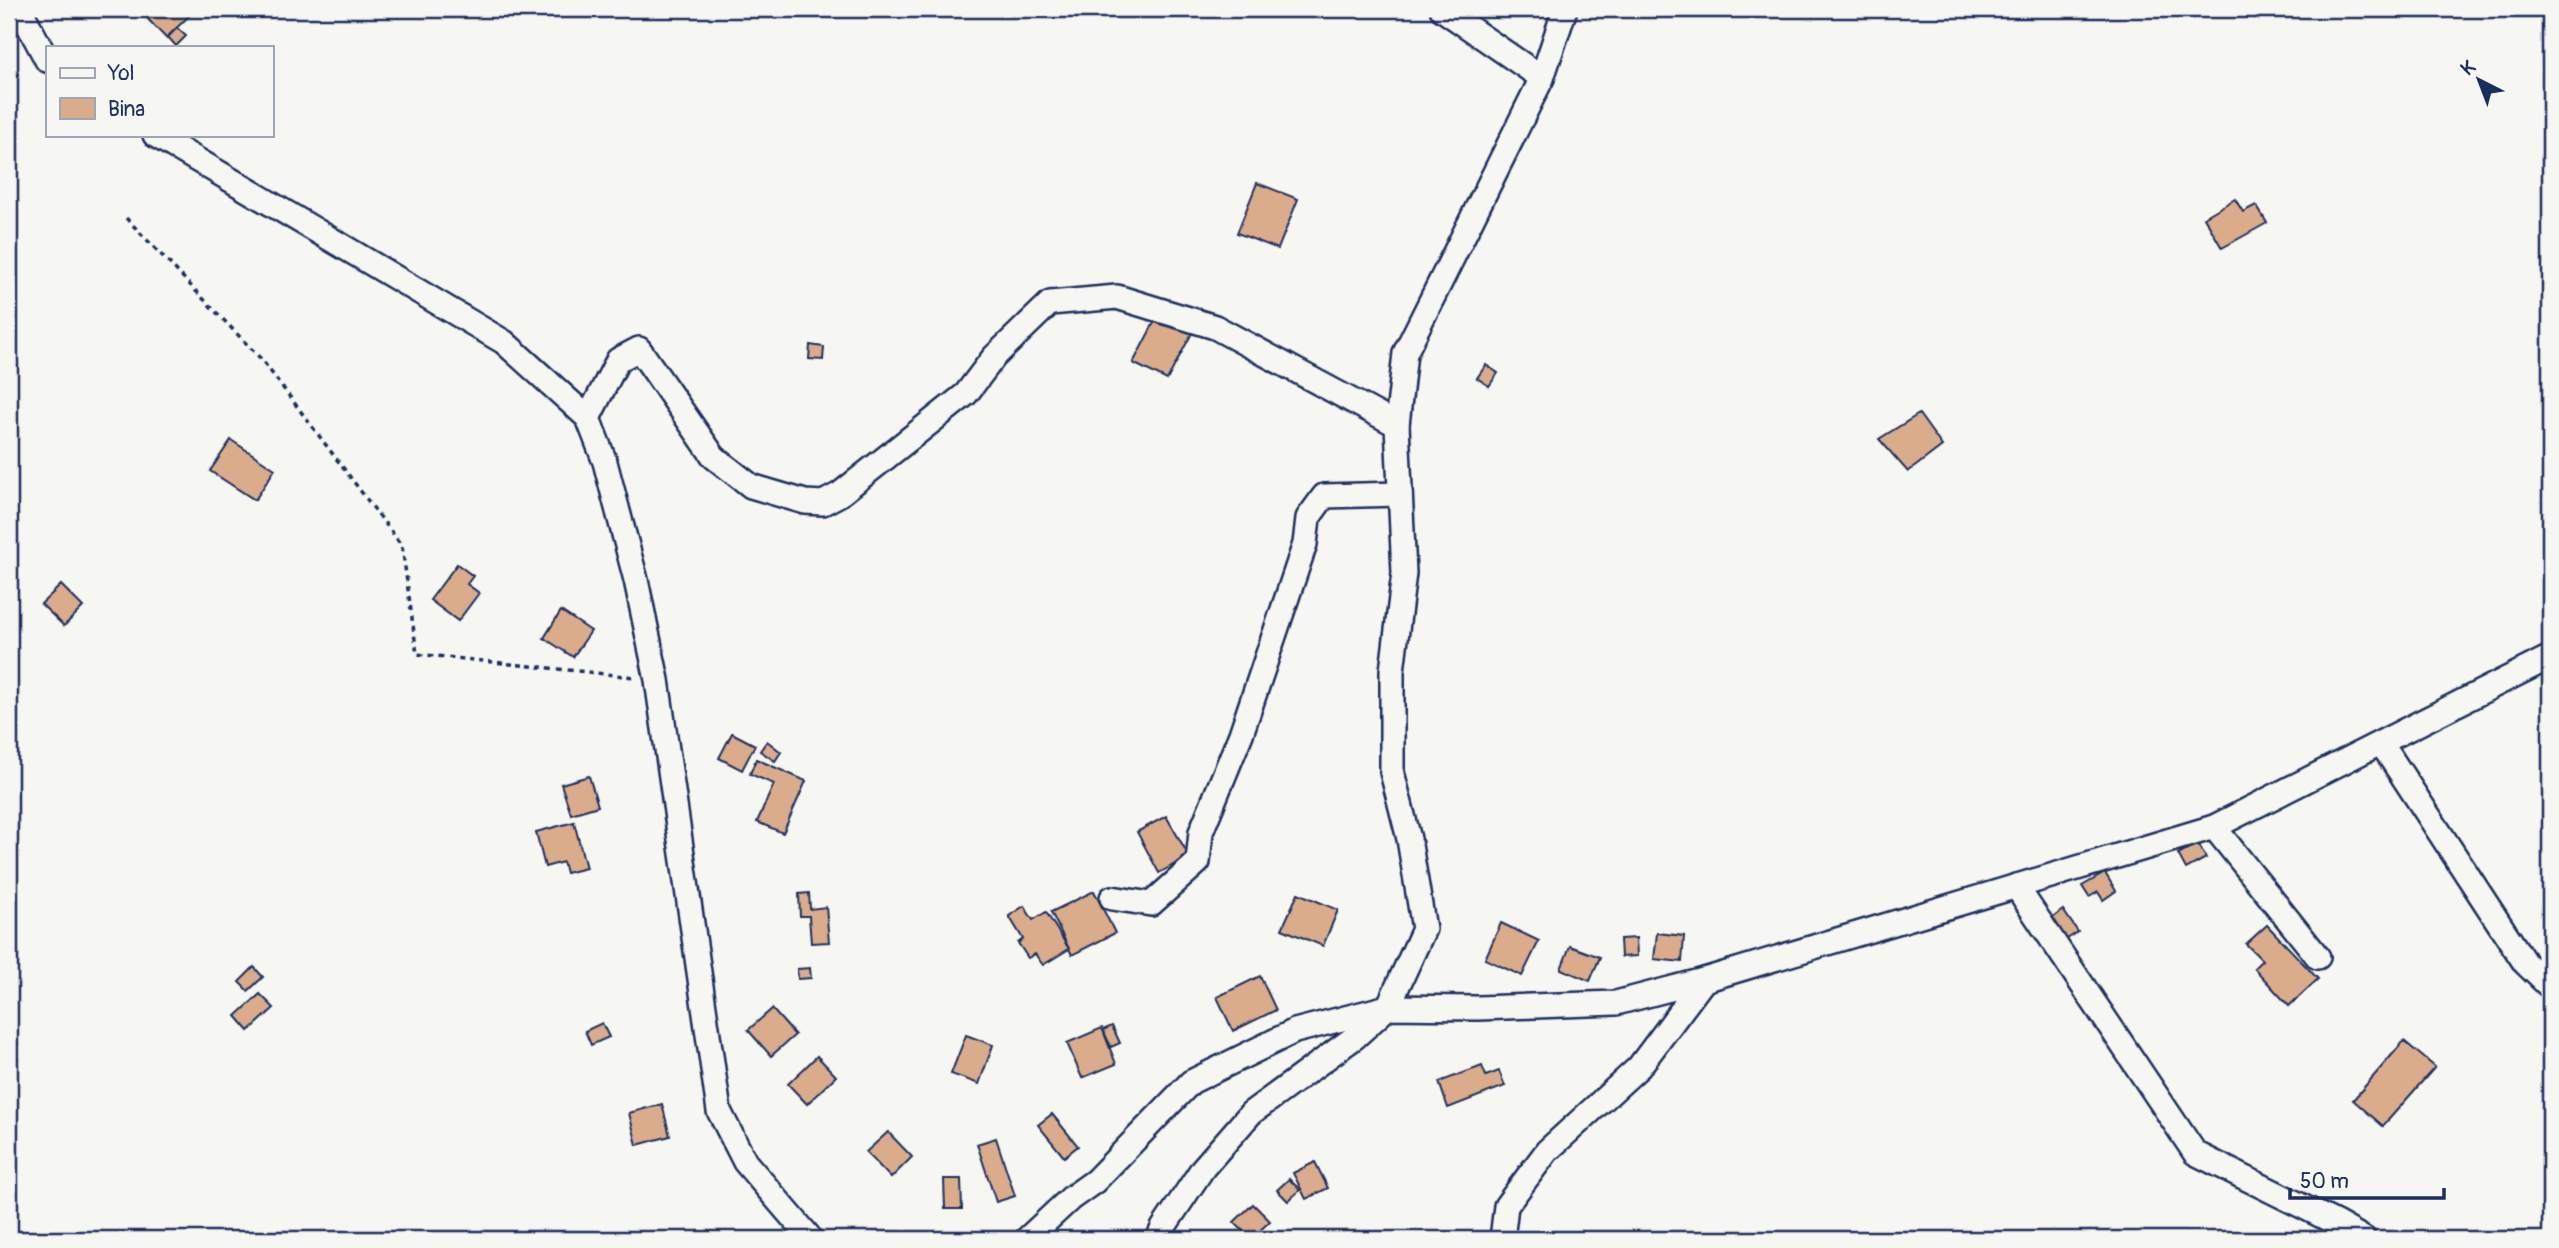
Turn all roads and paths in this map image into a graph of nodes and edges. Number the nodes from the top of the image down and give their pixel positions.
1 (20, 9) edge
2 (1441, 9) edge
3 (1565, 9) edge
4 (1753, 9) edge
5 (1824, 9) edge
6 (46, 58) edge
7 (1542, 79) junction
8 (157, 136) edge
9 (126, 218) dead end
10 (588, 418) junction
11 (1397, 425) junction
12 (1400, 494) junction
13 (2550, 657) edge
14 (657, 680) junction
15 (2381, 743) junction
16 (2214, 827) junction
17 (2016, 886) junction
18 (1112, 898) dead end
19 (2318, 957) dead end
20 (1704, 980) junction
21 (2550, 987) edge
22 (1388, 1007) junction
23 (811, 1239) edge
24 (1027, 1239) edge
25 (1158, 1239) edge
26 (1502, 1239) edge
27 (2364, 1239) edge

1 - 6 street
2 - 7 street
3 - 7 street
4 - 5 path
7 - 11 street
8 - 10 street
9 - 14 path
10 - 11 street
10 - 14 street
11 - 12 street
12 - 18 street
12 - 22 street
13 - 15 street
14 - 23 street
15 - 16 street
15 - 21 street
16 - 17 street
16 - 19 street
17 - 20 street
17 - 27 street
20 - 22 street
20 - 26 street
22 - 24 street
22 - 25 street

